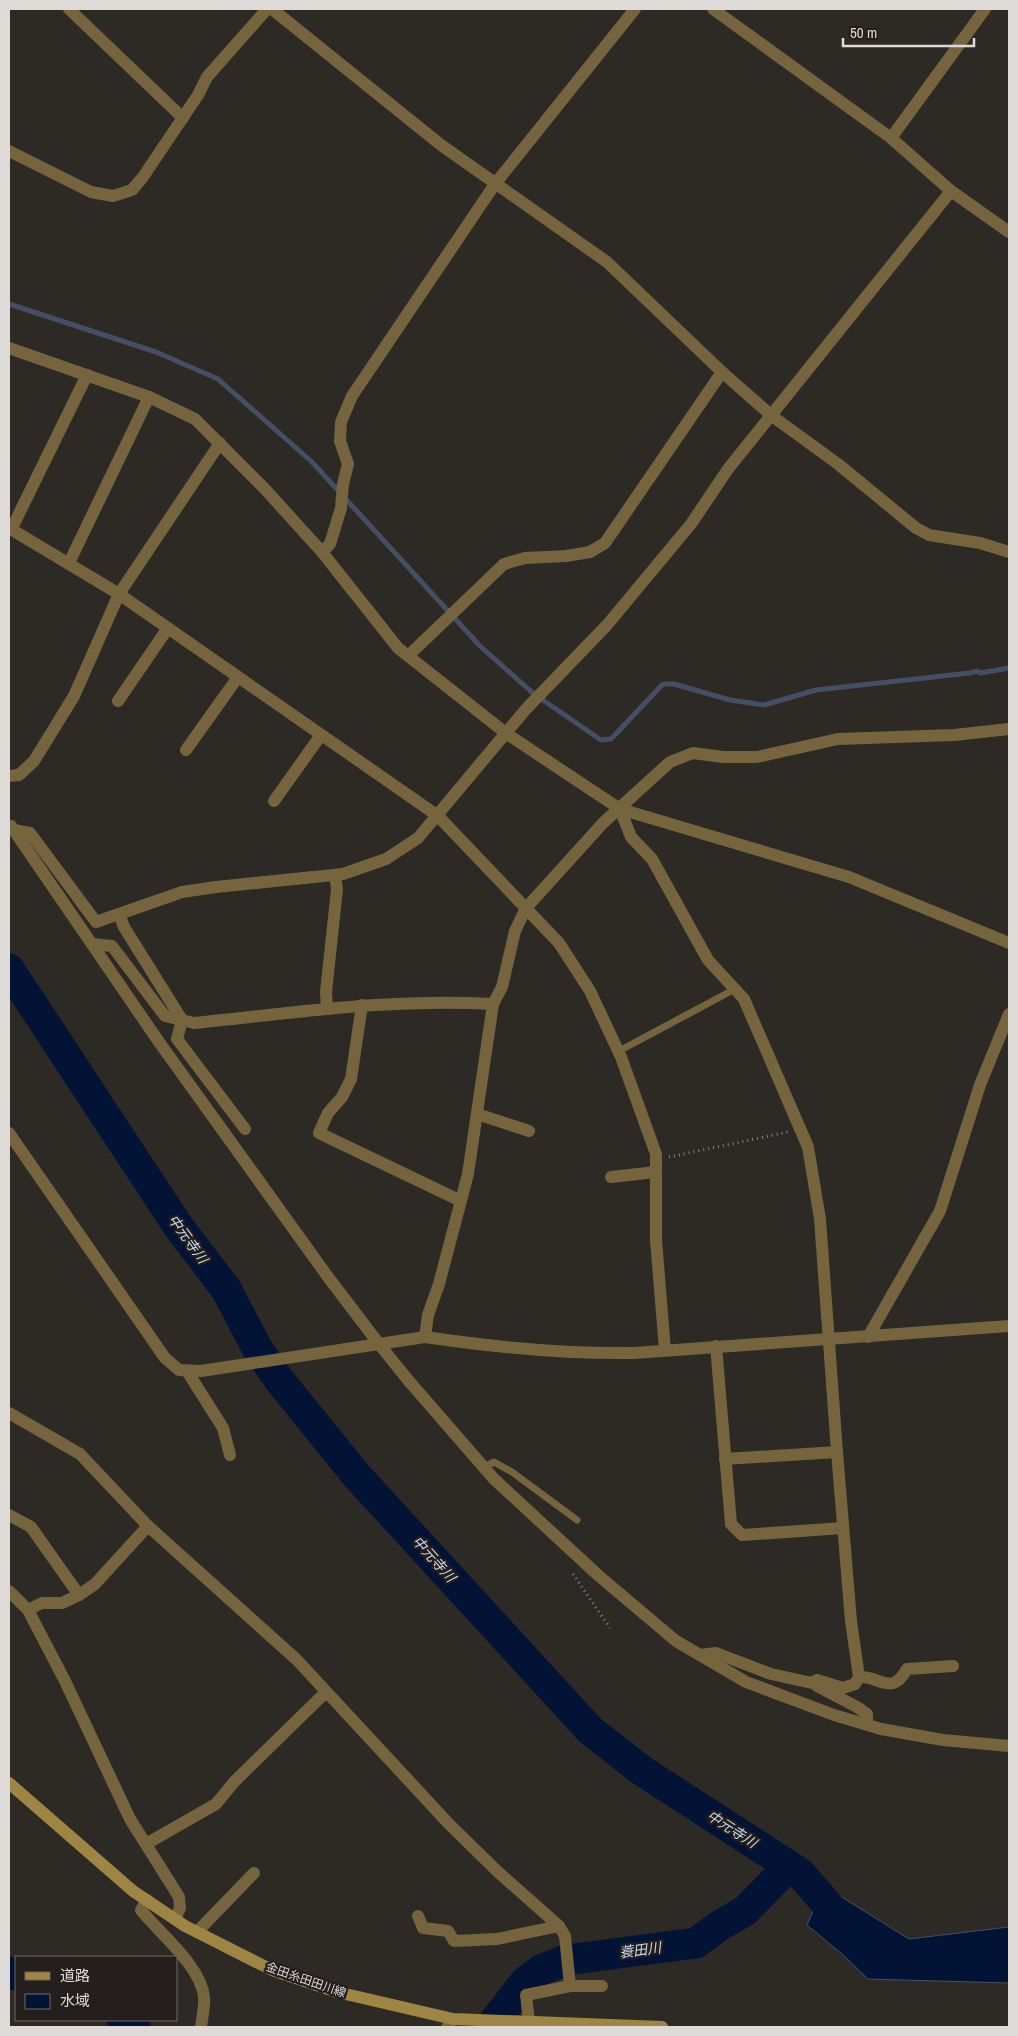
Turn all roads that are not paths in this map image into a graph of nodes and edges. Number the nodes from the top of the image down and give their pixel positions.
1 (69, 9) edge
2 (267, 9) edge
3 (272, 9) edge
4 (635, 9) edge
5 (713, 9) edge
6 (986, 9) edge
7 (183, 118) junction
8 (891, 138) junction
9 (9, 151) edge
10 (495, 184) junction
11 (951, 191) junction
12 (1009, 232) edge
13 (9, 348) edge
14 (722, 372) junction
15 (87, 375) junction
16 (149, 397) junction
17 (772, 416) junction
18 (220, 443) junction
19 (10, 529) edge
20 (322, 552) junction
21 (1009, 552) edge
22 (69, 563) junction
23 (119, 594) junction
24 (168, 628) junction
25 (408, 656) junction
26 (238, 677) junction
27 (118, 701) dead end
28 (1009, 729) edge
29 (321, 734) junction
30 (507, 734) junction
31 (186, 750) dead end
32 (9, 776) edge
33 (274, 801) dead end
34 (620, 809) junction
35 (438, 816) junction
36 (11, 826) edge
37 (335, 875) junction
38 (526, 908) junction
39 (119, 914) junction
40 (1009, 943) edge
41 (92, 944) junction
42 (735, 989) junction
43 (493, 1004) junction
44 (362, 1005) junction
45 (327, 1009) junction
46 (1009, 1014) edge
47 (182, 1020) junction
48 (619, 1051) junction
49 (477, 1114) junction
50 (245, 1129) dead end
51 (529, 1131) dead end
52 (9, 1133) edge
53 (656, 1166) junction
54 (611, 1177) dead end
55 (461, 1201) junction
56 (1009, 1326) edge
57 (425, 1337) junction
58 (868, 1337) junction
59 (827, 1338) junction
60 (375, 1346) junction
61 (716, 1346) junction
62 (665, 1350) junction
63 (187, 1371) junction
64 (9, 1413) edge
65 (837, 1452) junction
66 (230, 1455) dead end
67 (725, 1459) junction
68 (484, 1467) junction
69 (9, 1515) edge
70 (577, 1520) dead end
71 (148, 1526) junction
72 (843, 1528) junction
73 (9, 1591) edge
74 (80, 1595) junction
75 (28, 1610) junction
76 (700, 1655) junction
77 (952, 1666) dead end
78 (859, 1678) junction
79 (812, 1683) junction
80 (326, 1692) junction
81 (867, 1724) junction
82 (1009, 1746) edge
83 (9, 1783) edge
84 (146, 1844) junction
85 (254, 1873) dead end
86 (147, 1900) junction
87 (418, 1916) dead end
88 (175, 1919) junction
89 (559, 1926) junction
90 (197, 1932) junction
91 (570, 1986) junction
92 (602, 1986) dead end
93 (529, 2022) junction
94 (450, 2023) edge
95 (613, 2026) edge
96 (201, 2027) edge
97 (662, 2027) edge

1 - 7 street
2 - 7 street
3 - 10 street
4 - 10 street
5 - 8 street
6 - 8 street
7 - 9 street
8 - 11 street
10 - 14 street
10 - 20 street
11 - 12 street
11 - 17 street
13 - 15 street
14 - 17 street
14 - 25 street
15 - 16 street
15 - 19 street
16 - 18 street
16 - 22 street
17 - 21 street
17 - 30 street
18 - 20 street
18 - 23 street
19 - 22 street
20 - 25 street
22 - 23 street
23 - 24 street
23 - 32 street
24 - 26 street
24 - 27 street
25 - 30 street
26 - 29 street
26 - 31 street
28 - 34 street
29 - 33 street
29 - 35 street
30 - 34 street
30 - 35 street
34 - 38 street
34 - 40 street
34 - 42 street
35 - 37 street
35 - 38 street
36 - 39 street
36 - 41 street
37 - 39 street
37 - 45 street
38 - 43 street
38 - 48 street
39 - 47 street
41 - 47 street
41 - 60 street
42 - 48 lane
42 - 59 street
43 - 44 street
43 - 49 street
44 - 45 street
44 - 55 street
45 - 47 street
46 - 58 street
47 - 50 street
48 - 53 street
49 - 51 street
49 - 55 street
52 - 63 street
53 - 54 street
53 - 62 street
55 - 57 street
56 - 58 street
57 - 60 street
57 - 62 street
58 - 59 street
59 - 61 street
59 - 65 street
60 - 63 street
60 - 68 street
61 - 62 street
61 - 67 street
63 - 66 street
64 - 71 street
65 - 67 street
65 - 72 street
67 - 72 street
68 - 70 lane
68 - 76 street
69 - 74 street
71 - 74 street
71 - 80 street
72 - 78 street
73 - 75 street
74 - 75 street
75 - 84 street
76 - 79 street
76 - 81 street
77 - 78 street
78 - 79 street
79 - 81 street
80 - 84 street
80 - 89 street
81 - 82 street
83 - 86 main road, 金田糸田田川線
84 - 88 street
85 - 90 street
86 - 88 main road, 金田糸田田川線
86 - 96 street
87 - 89 street
88 - 90 main road, 金田糸田田川線
89 - 91 street
90 - 94 main road, 金田糸田田川線
91 - 92 street
91 - 93 street
93 - 94 main road, 金田糸田田川線
93 - 95 main road, 金田糸田田川線
95 - 97 main road, 金田糸田田川線

